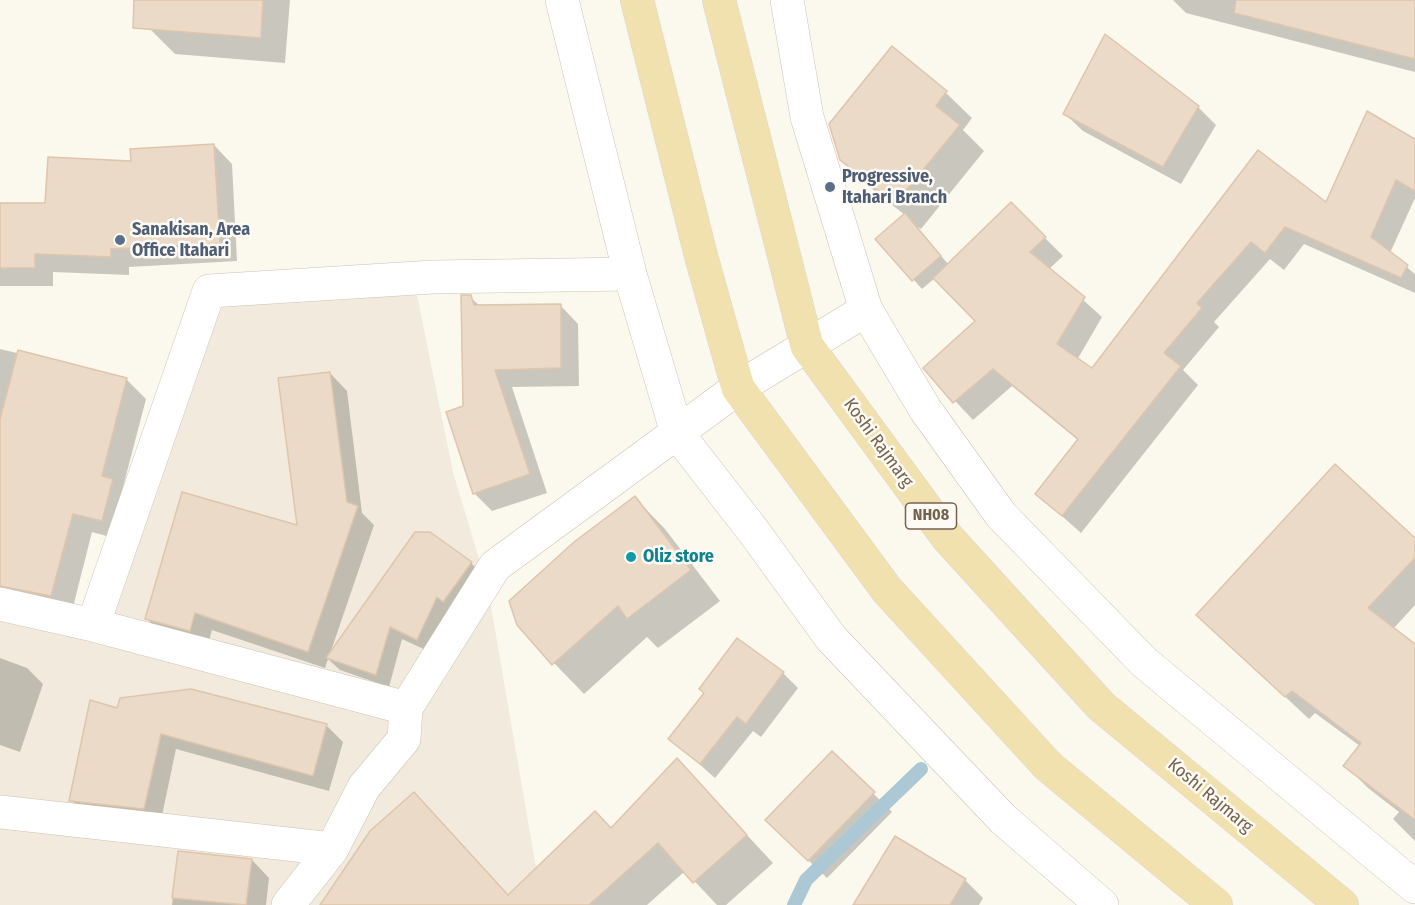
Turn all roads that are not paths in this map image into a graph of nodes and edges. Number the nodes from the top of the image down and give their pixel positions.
1 (562, 0) edge
2 (637, 0) edge
3 (719, 0) edge
4 (788, 0) edge
5 (630, 274) junction
6 (866, 310) junction
7 (807, 346) junction
8 (738, 388) junction
9 (677, 433) junction
10 (0, 604) edge
11 (93, 625) junction
12 (406, 708) junction
13 (0, 812) edge
14 (332, 849) junction
15 (1415, 887) edge
16 (288, 905) edge
17 (1102, 905) edge
18 (1216, 905) edge
19 (1342, 905) edge

1 - 5 street
2 - 8 main road
3 - 7 main road, Koshi Rajmarg / NH08
4 - 6 street
5 - 9 street
5 - 11 street
6 - 7 street
6 - 15 street
7 - 8 street
7 - 19 main road, Koshi Rajmarg / NH08
8 - 9 street
8 - 18 main road
9 - 12 street
9 - 17 street
10 - 11 street
11 - 12 street
12 - 14 street
13 - 14 street
14 - 16 street

